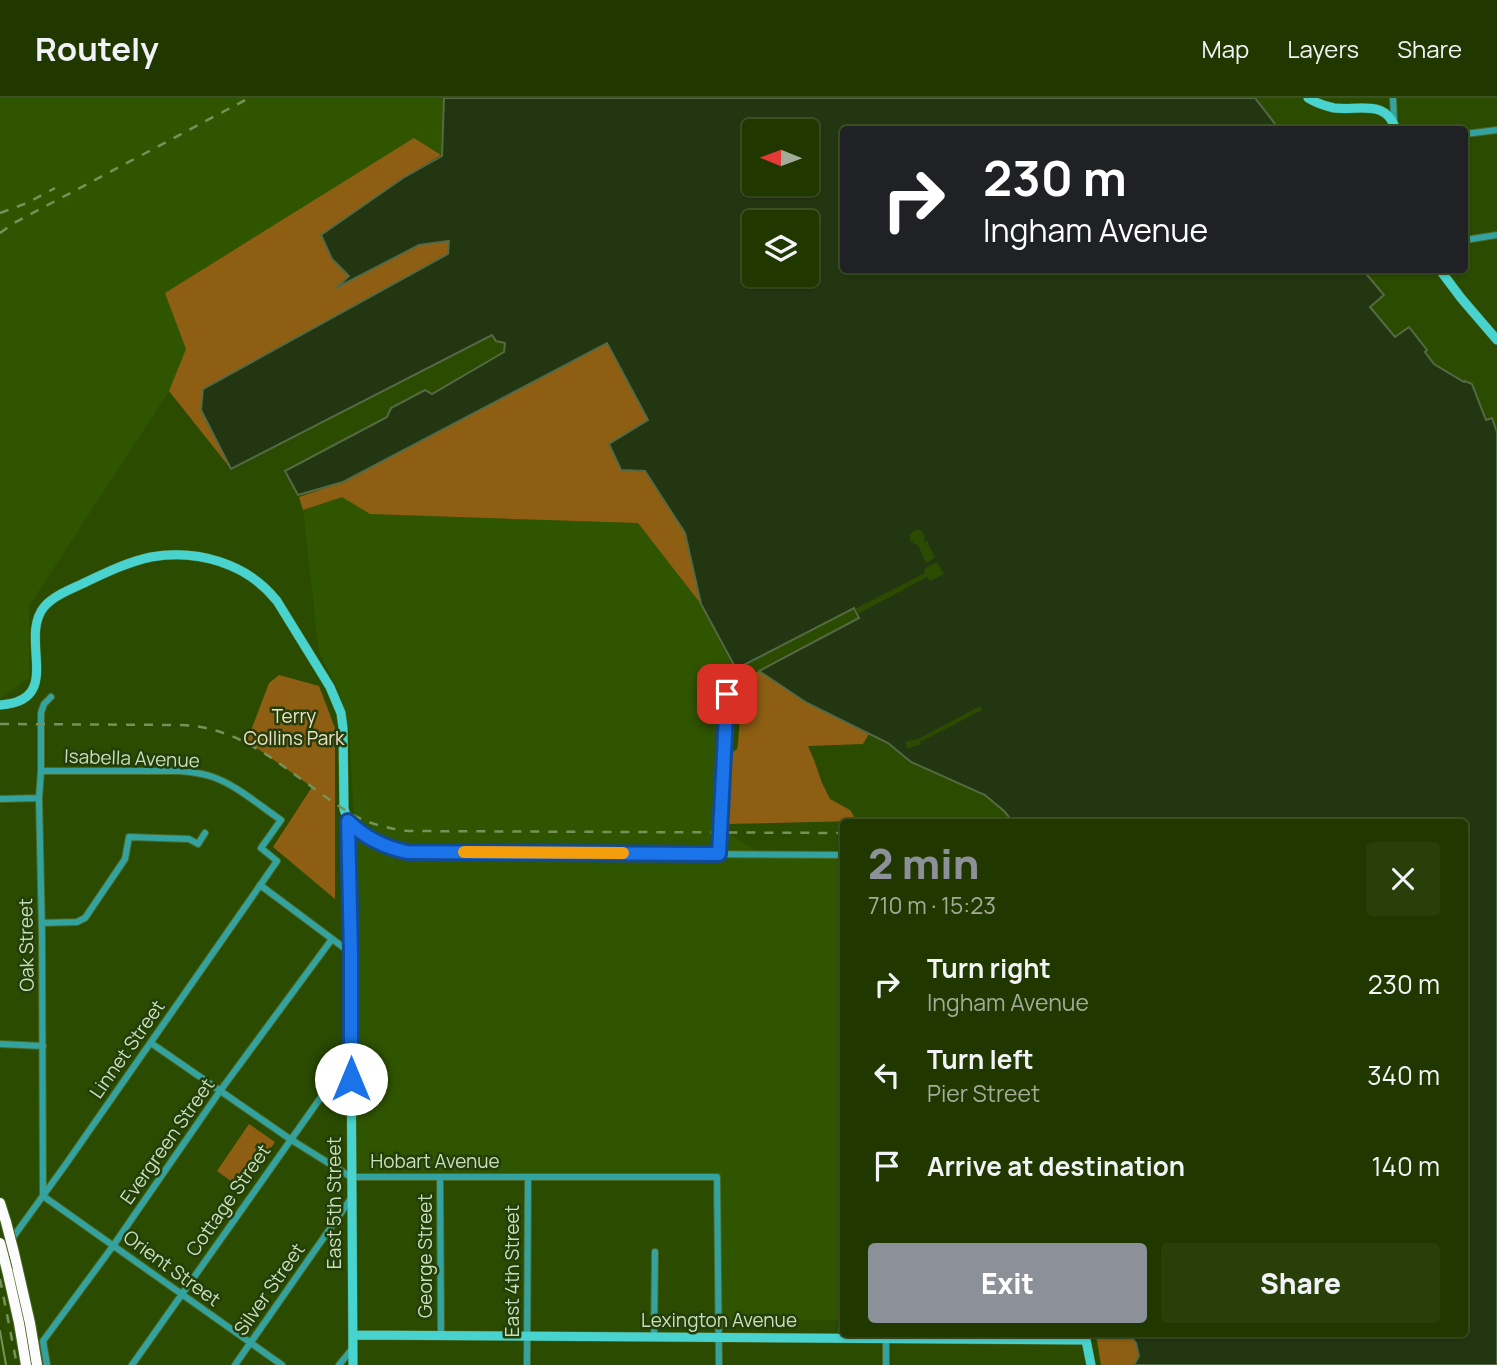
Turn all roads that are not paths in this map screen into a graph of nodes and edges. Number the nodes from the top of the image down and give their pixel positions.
1 (1308, 98) edge
2 (1393, 98) edge
3 (1395, 126) edge
4 (1497, 130) edge
5 (1468, 134) edge
6 (1497, 235) edge
7 (1468, 240) edge
8 (1442, 273) edge
9 (1497, 341) edge
10 (727, 694) dead end
11 (51, 697) dead end
12 (0, 705) edge
13 (41, 771) junction
14 (39, 798) junction
15 (0, 799) edge
16 (348, 821) junction
17 (205, 833) dead end
18 (719, 854) junction
19 (840, 855) edge
20 (277, 861) joint
21 (260, 885) junction
22 (42, 922) junction
23 (332, 939) junction
24 (351, 953) junction
25 (151, 1042) junction
26 (0, 1044) edge
27 (43, 1046) junction
28 (351, 1054) junction
29 (220, 1091) junction
30 (290, 1139) junction
31 (351, 1177) junction
32 (440, 1177) junction
33 (528, 1177) junction
34 (43, 1196) junction
35 (352, 1197) junction
36 (0, 1203) edge
37 (0, 1243) edge
38 (113, 1246) junction
39 (655, 1252) dead end
40 (0, 1254) edge
41 (181, 1294) junction
42 (353, 1335) junction
43 (441, 1335) junction
44 (527, 1337) junction
45 (840, 1337) edge
46 (886, 1337) edge
47 (1085, 1337) edge
48 (654, 1338) junction
49 (719, 1338) junction
50 (251, 1343) junction
51 (353, 1348) junction
52 (26, 1365) edge
53 (37, 1365) edge
54 (47, 1365) edge
55 (132, 1365) edge
56 (235, 1365) edge
57 (282, 1365) edge
58 (339, 1365) edge
59 (353, 1365) edge
60 (527, 1365) edge
61 (719, 1365) edge
62 (886, 1365) edge
63 (1091, 1365) edge

1 - 3 street
2 - 3 street
4 - 5 street
6 - 7 street
8 - 9 street
10 - 18 street
11 - 13 street, Oak Street
12 - 16 street, East 5th Street
13 - 14 street, Oak Street
13 - 20 street, Isabella Avenue
14 - 15 street
14 - 22 street, Oak Street
16 - 18 street
16 - 24 street, East 5th Street
17 - 22 street
18 - 19 street
20 - 21 street, Linnet Street
21 - 23 street
21 - 25 street, Linnet Street
22 - 27 street, Oak Street
23 - 24 street
23 - 29 street, Evergreen Street
24 - 28 street, East 5th Street
25 - 29 street, Hobart Avenue
25 - 34 street, Linnet Street
26 - 27 street
27 - 34 street, Oak Street
28 - 30 street, Cottage Street
28 - 31 street, East 5th Street
29 - 30 street, Hobart Avenue
29 - 38 street, Evergreen Street
30 - 31 street, Hobart Avenue
30 - 41 street, Cottage Street
31 - 32 street, Hobart Avenue
31 - 35 street, East 5th Street
32 - 33 street, Hobart Avenue
32 - 43 street, George Street
33 - 44 street, East 4th Street
33 - 49 street, Hobart Avenue
34 - 38 street, Orient Street
34 - 40 street, Linnet Street
35 - 42 street, East 5th Street
35 - 50 street, Silver Street
36 - 53 highway, bridge
37 - 52 highway, bridge
38 - 41 street, Orient Street
38 - 54 street, Evergreen Street
39 - 48 street
41 - 50 street, Orient Street
41 - 55 street, Cottage Street
42 - 43 street, Lexington Avenue
42 - 51 street, East 5th Street
43 - 44 street, Lexington Avenue
44 - 48 street, Lexington Avenue
44 - 60 street, East 4th Street
45 - 49 street, Lexington Avenue
46 - 62 street
47 - 63 street
48 - 49 street, Lexington Avenue
49 - 61 street
50 - 56 street, Silver Street
50 - 57 street, Orient Street
51 - 58 street
51 - 59 street, East 5th Street

